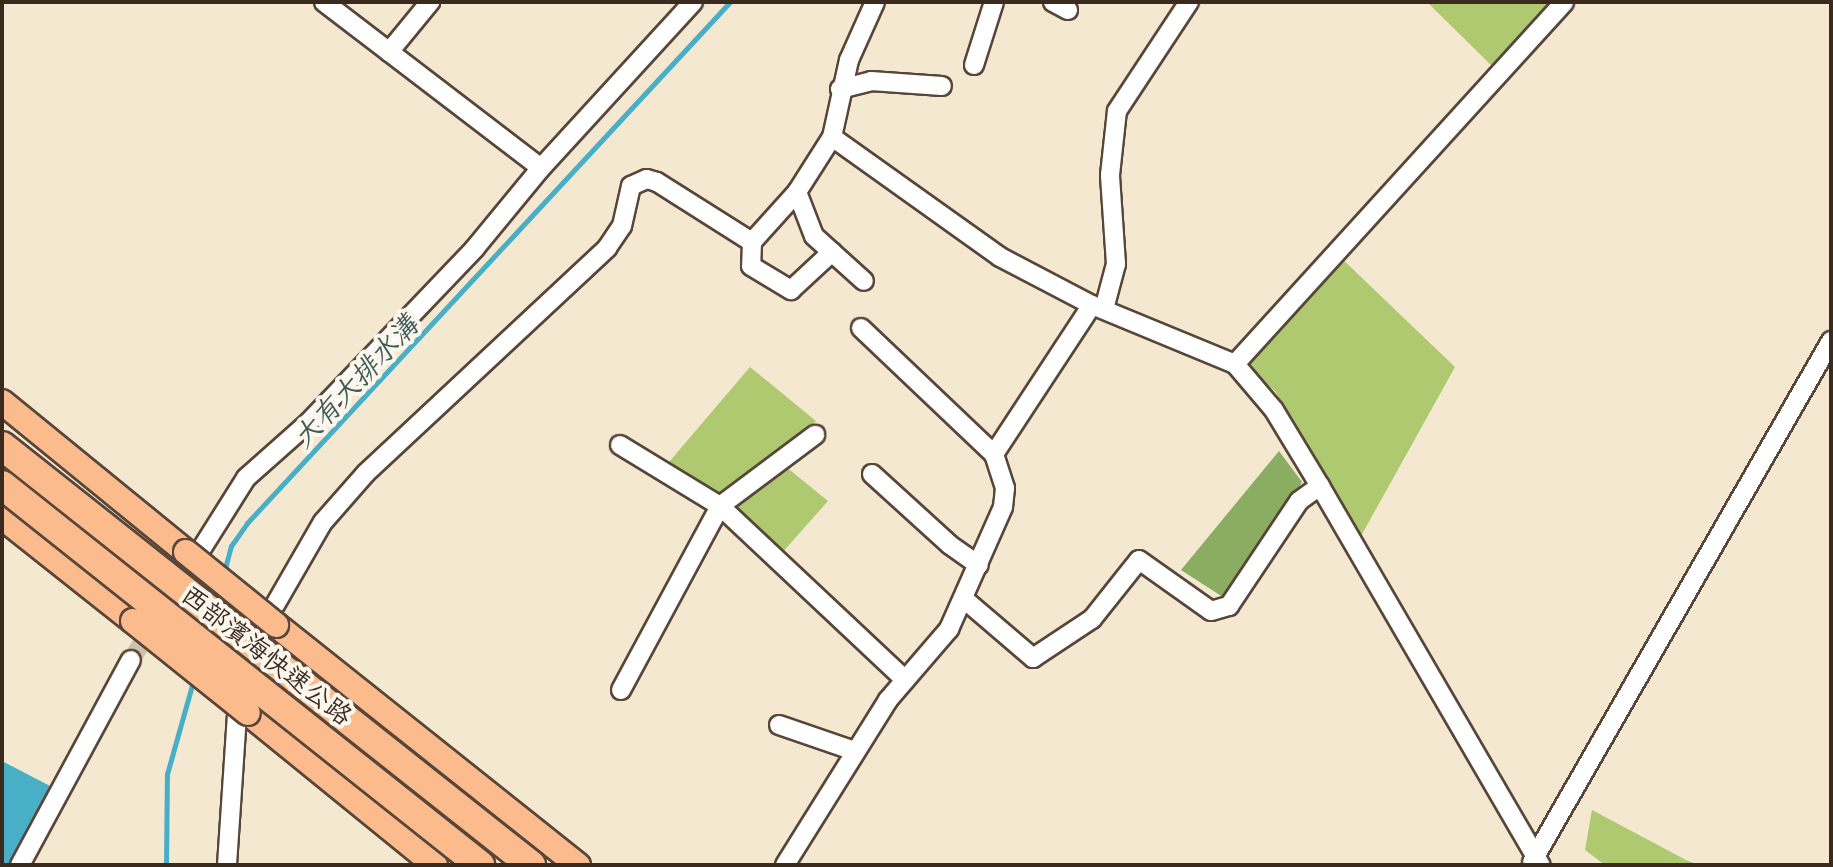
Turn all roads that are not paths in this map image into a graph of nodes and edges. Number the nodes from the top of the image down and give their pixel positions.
1 (324, 2) edge
2 (430, 2) edge
3 (693, 2) edge
4 (875, 2) edge
5 (994, 2) edge
6 (1189, 2) edge
7 (1564, 2) edge
8 (389, 52) junction
9 (974, 65) dead end
10 (942, 86) dead end
11 (840, 89) junction
12 (832, 137) junction
13 (541, 168) junction
14 (797, 192) junction
15 (752, 242) junction
16 (832, 252) junction
17 (864, 281) dead end
18 (1098, 307) junction
19 (861, 328) dead end
20 (1831, 341) edge
21 (1235, 364) junction
22 (2, 402) edge
23 (815, 435) dead end
24 (620, 445) dead end
25 (2, 446) edge
26 (994, 454) junction
27 (872, 474) dead end
28 (2, 485) edge
29 (1320, 486) junction
30 (720, 506) junction
31 (2, 517) edge
32 (194, 550) junction
33 (979, 565) junction
34 (964, 599) junction
35 (276, 615) junction
36 (131, 660) tunnel mouth
37 (905, 680) junction
38 (621, 690) dead end
39 (242, 714) junction
40 (779, 725) dead end
41 (855, 751) junction
42 (1535, 862) edge
43 (20, 865) edge
44 (227, 865) edge
45 (435, 865) edge
46 (480, 865) edge
47 (531, 865) edge
48 (578, 865) edge
49 (785, 865) edge

1 - 8 street
2 - 8 street
3 - 13 street
4 - 11 street
5 - 9 street
6 - 18 street
7 - 21 street
8 - 13 street
10 - 11 street
11 - 12 street
12 - 14 street
12 - 18 street
13 - 32 street
14 - 15 street
14 - 16 street
15 - 16 street
15 - 35 street
16 - 17 street
18 - 21 street
18 - 26 street
19 - 26 street
20 - 42 street
21 - 29 street
22 - 32 main road
23 - 30 street
24 - 30 street
25 - 47 highway, 西部濱海快速公路, bridge
26 - 33 street
27 - 33 street
28 - 46 highway, 西部濱海快速公路, bridge
29 - 34 street
29 - 42 street
30 - 37 street
30 - 38 street
31 - 39 main road, bridge
32 - 35 main road, bridge
33 - 34 street
34 - 37 street
35 - 48 main road
36 - 43 street
37 - 41 street
39 - 44 street
39 - 45 main road
40 - 41 street
41 - 49 street

